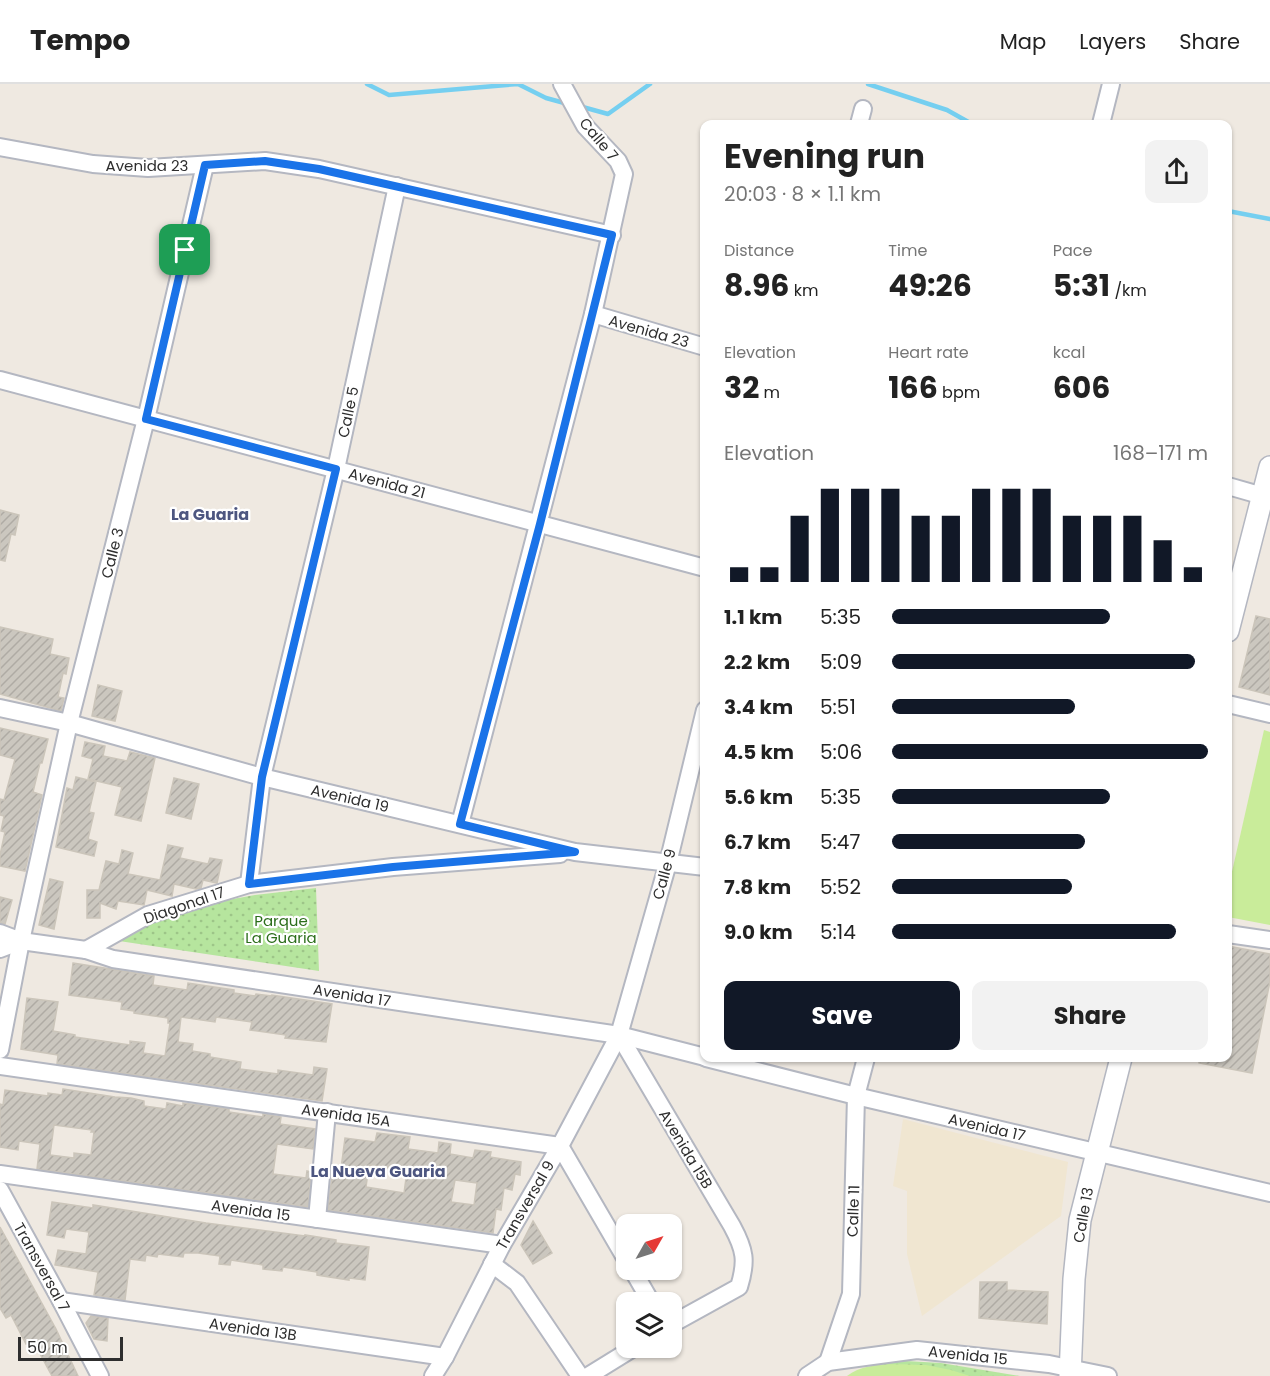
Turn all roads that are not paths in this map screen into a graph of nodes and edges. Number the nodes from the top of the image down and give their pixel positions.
1 (1111, 84) edge
2 (563, 87) edge
3 (1102, 120) edge
4 (0, 147) edge
5 (205, 165) junction
6 (397, 186) junction
7 (612, 235) junction
8 (593, 315) junction
9 (700, 346) edge
10 (0, 380) edge
11 (146, 419) junction
12 (1270, 467) edge
13 (336, 469) junction
14 (1232, 487) edge
15 (1267, 497) edge
16 (540, 524) junction
17 (700, 567) edge
18 (1232, 617) edge
19 (1232, 705) edge
20 (0, 708) edge
21 (1270, 714) edge
22 (69, 723) junction
23 (700, 731) edge
24 (262, 777) junction
25 (460, 824) junction
26 (575, 852) junction
27 (668, 863) junction
28 (700, 866) edge
29 (249, 884) junction
30 (0, 933) edge
31 (1232, 935) edge
32 (1270, 940) edge
33 (21, 941) junction
34 (0, 949) edge
35 (86, 950) junction
36 (619, 1035) junction
37 (0, 1050) edge
38 (700, 1056) edge
39 (724, 1062) edge
40 (865, 1062) edge
41 (1120, 1062) edge
42 (0, 1065) edge
43 (856, 1096) junction
44 (327, 1112) junction
45 (560, 1146) junction
46 (1096, 1152) junction
47 (0, 1174) edge
48 (0, 1190) edge
49 (1270, 1193) edge
50 (317, 1219) junction
51 (616, 1242) edge
52 (502, 1245) junction
53 (492, 1264) junction
54 (61, 1301) junction
55 (682, 1318) edge
56 (617, 1358) edge
57 (828, 1362) junction
58 (440, 1368) edge
59 (1070, 1372) edge
60 (100, 1376) edge
61 (580, 1376) edge
62 (588, 1376) edge
63 (807, 1376) edge
64 (1108, 1376) edge

1 - 3 street
2 - 7 street, Calle 7
4 - 5 street, Avenida 23
5 - 6 street, Avenida 23
5 - 11 street, Calle 3
6 - 7 street, Avenida 23
6 - 13 street, Calle 5
7 - 8 street, Calle 7
8 - 9 street, Avenida 23
8 - 16 street, Calle 7
10 - 11 street, Avenida 21
11 - 13 street, Avenida 21
11 - 22 street, Calle 3
12 - 15 street
13 - 16 street, Avenida 21
13 - 24 street, Calle 5
14 - 15 street
15 - 18 street
16 - 17 street, Avenida 21
16 - 25 street, Calle 7
19 - 21 street
20 - 22 street, Avenida 19
22 - 24 street, Avenida 19
22 - 33 street, Calle 3
23 - 27 street, Calle 9
24 - 25 street, Avenida 19
24 - 29 street, Calle 5
25 - 26 street, Avenida 19
26 - 27 street, Avenida 19
26 - 29 street, Diagonal 17
27 - 28 street, Avenida 19
27 - 36 street, Calle 9
29 - 35 street, Diagonal 17
30 - 33 street, Avenida 17
31 - 32 street
33 - 34 street
33 - 35 street, Avenida 17
33 - 37 street
35 - 36 street, Avenida 17
36 - 38 street, Avenida 17
36 - 45 street, Transversal 9
36 - 55 street, Avenida 15B
39 - 43 street, Avenida 17
40 - 43 street, Calle 11
41 - 46 street, Calle 13
42 - 44 street, Avenida 15A
43 - 46 street, Avenida 17
43 - 57 street, Calle 11
44 - 45 street, Avenida 15A
44 - 50 street
45 - 51 street
45 - 52 street, Transversal 9
46 - 49 street, Avenida 17
46 - 59 street, Calle 13
47 - 50 street, Avenida 15
48 - 54 street, Transversal 7
50 - 52 street, Avenida 15
52 - 53 street, Transversal 9
53 - 58 street, Transversal 9
53 - 61 street
54 - 58 street, Avenida 13B
54 - 60 street, Transversal 7
56 - 62 street
57 - 59 street, Avenida 15
57 - 63 street
59 - 64 street, Avenida 15

